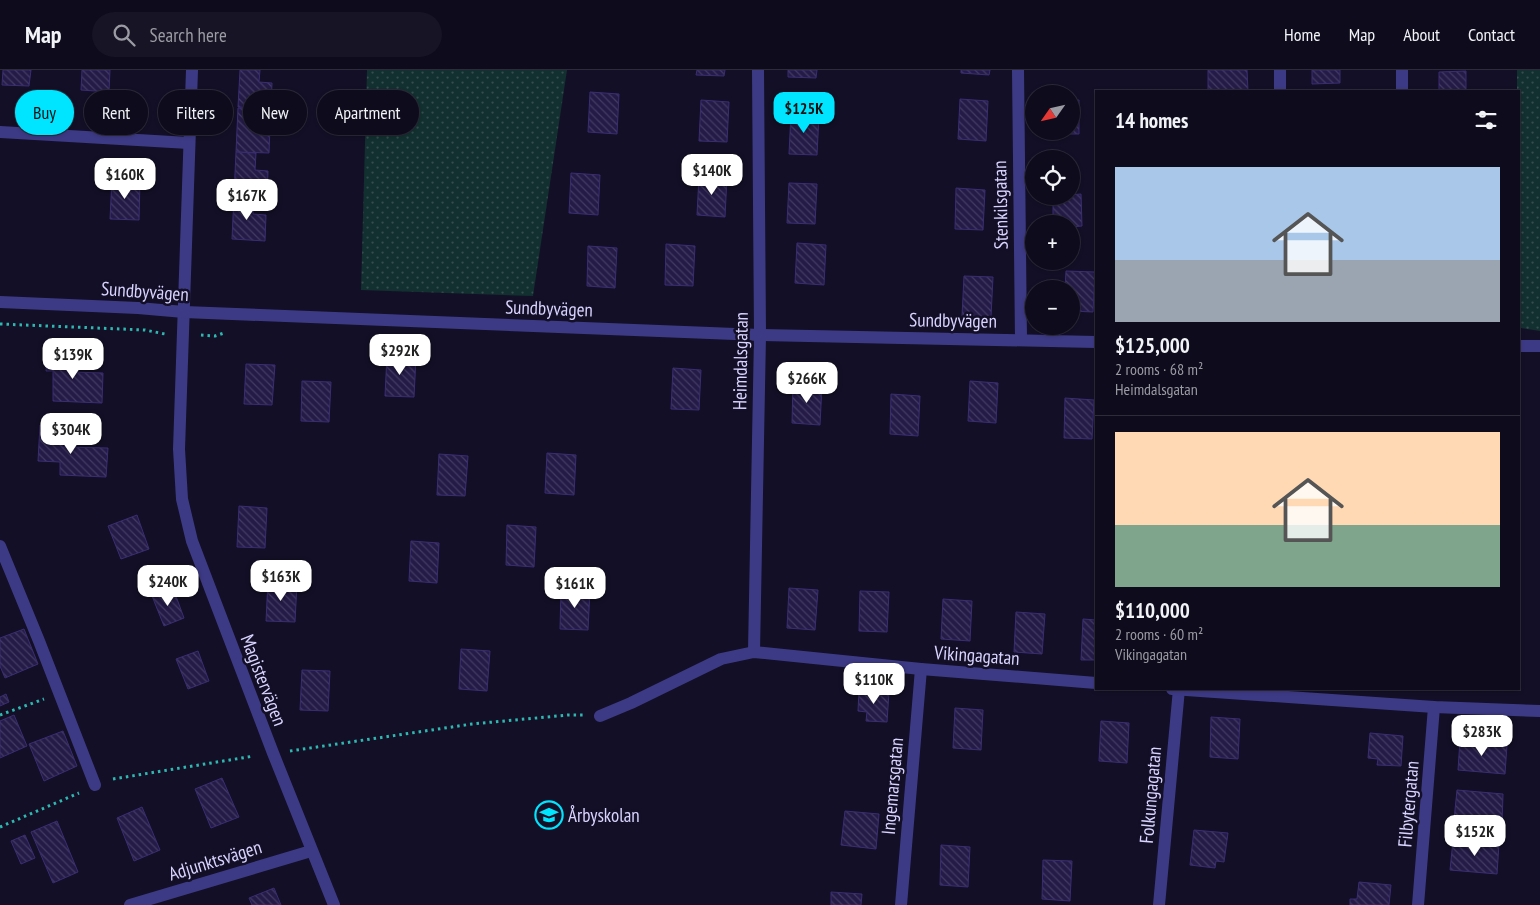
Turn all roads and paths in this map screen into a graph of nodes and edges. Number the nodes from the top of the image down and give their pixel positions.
1 (192, 70) edge
2 (758, 70) edge
3 (1018, 70) edge
4 (1280, 70) edge
5 (1402, 70) edge
6 (1280, 90) edge
7 (1402, 90) edge
8 (0, 132) edge
9 (189, 143) junction
10 (0, 302) edge
11 (184, 312) junction
12 (760, 335) junction
13 (1020, 340) junction
14 (1095, 342) edge
15 (1520, 346) edge
16 (1540, 346) edge
17 (0, 546) edge
18 (754, 652) junction
19 (921, 669) junction
20 (1095, 683) edge
21 (1179, 690) edge
22 (1194, 690) edge
23 (60, 693) junction
24 (1434, 706) junction
25 (1540, 711) edge
26 (0, 715) edge
27 (600, 716) joint
28 (272, 753) junction
29 (95, 785) junction
30 (0, 827) edge
31 (311, 851) junction
32 (130, 905) edge
33 (334, 905) edge
34 (901, 905) edge
35 (1159, 905) edge
36 (1418, 905) edge

1 - 9 street, Magistervägen
2 - 12 street, Heimdalsgatan
3 - 13 street, Stenkilsgatan
4 - 6 street
5 - 7 street
8 - 9 street
9 - 11 street, Magistervägen
10 - 11 street, Sundbyvägen
11 - 12 street, Sundbyvägen
11 - 28 street, Magistervägen
12 - 13 street, Sundbyvägen
12 - 18 street, Heimdalsgatan
13 - 14 street, Sundbyvägen
15 - 16 street
17 - 23 street
18 - 19 street, Vikingagatan
18 - 27 street, Vikingagatan
19 - 20 street, Vikingagatan
19 - 34 street, Ingemarsgatan
21 - 35 street, Folkungagatan
22 - 24 street
23 - 26 path
23 - 29 street
24 - 25 street
24 - 36 street, Filbytergatan
27 - 28 path
28 - 29 path
28 - 31 street, Magistervägen
29 - 30 path
31 - 32 street, Adjunktsvägen
31 - 33 street, Magistervägen

